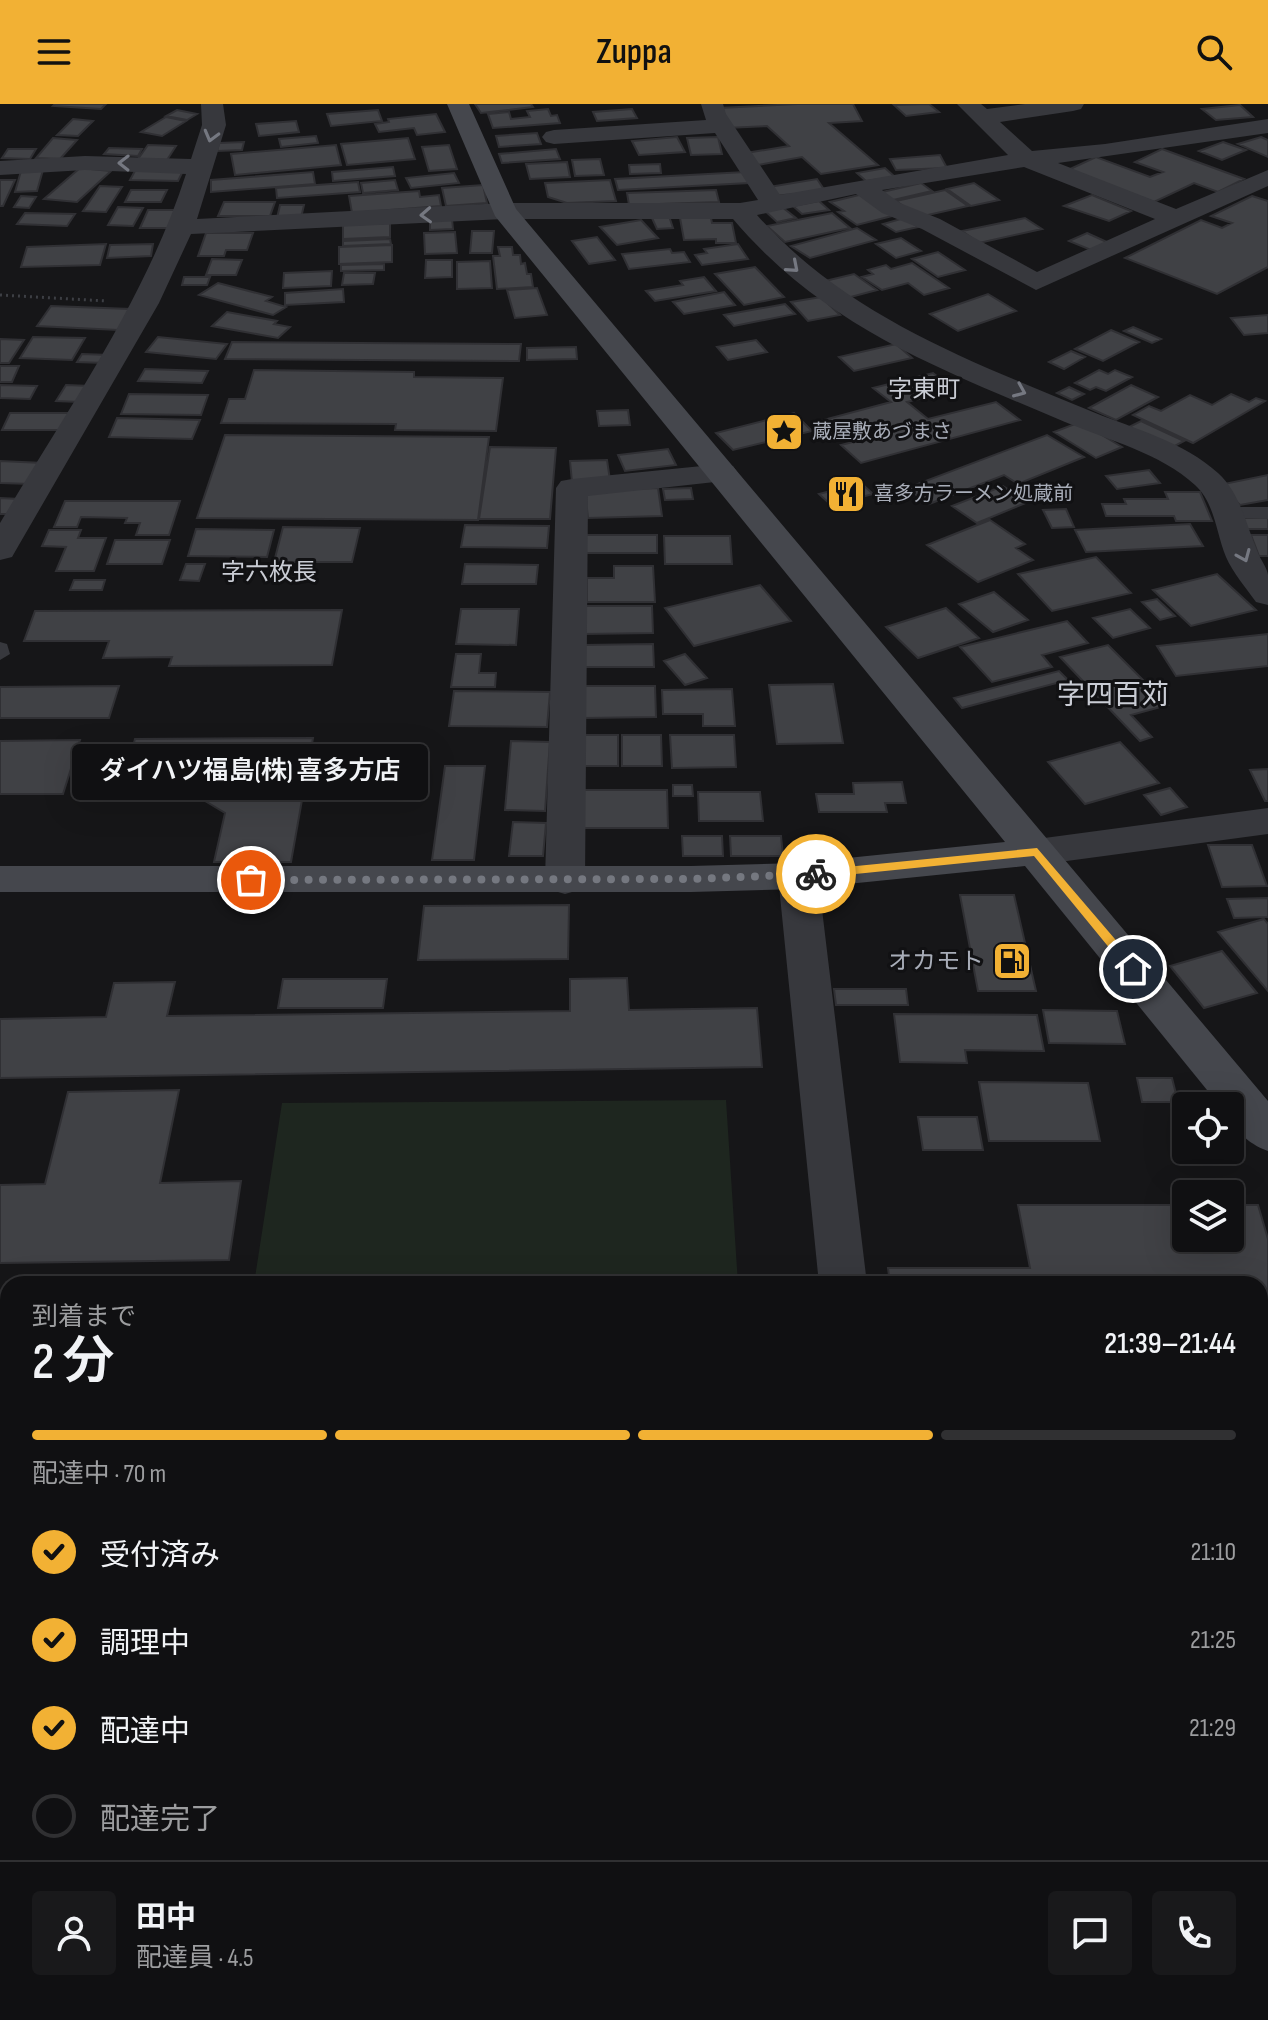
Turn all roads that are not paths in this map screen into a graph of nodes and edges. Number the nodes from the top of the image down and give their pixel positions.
1 (212, 104) edge
2 (458, 104) edge
3 (1073, 104) edge
4 (1253, 104) edge
5 (976, 110) edge
6 (717, 115) edge
7 (1268, 117) edge
8 (1268, 126) edge
9 (554, 137) dead end
10 (1026, 159) junction
11 (202, 167) junction
12 (0, 168) edge
13 (1268, 177) edge
14 (860, 186) junction
15 (773, 203) junction
16 (504, 211) junction
17 (740, 211) junction
18 (1179, 219) junction
19 (182, 227) junction
20 (722, 473) junction
21 (1227, 513) junction
22 (1268, 513) edge
23 (0, 550) edge
24 (1268, 595) edge
25 (1268, 821) edge
26 (1037, 852) junction
27 (798, 876) junction
28 (0, 879) edge
29 (565, 880) junction
30 (1268, 1133) edge
31 (842, 1276) edge

1 -> 11 street
2 - 16 street
3 - 5 street
4 - 7 street
5 - 10 street
6 - 9 street
6 - 15 street
8 - 10 street
10 - 14 street
10 - 18 street
11 -> 12 street
11 - 19 street
13 - 18 street
14 - 15 street
14 - 18 street
15 - 17 street
16 - 17 street
16 -> 19 street
16 - 20 street
17 -> 21 street
19 - 23 street
20 - 26 street
20 - 29 street
21 - 22 lane
21 -> 24 street
25 - 26 street
26 - 27 street
26 - 30 street
27 - 29 street
27 - 31 street
28 - 29 street

